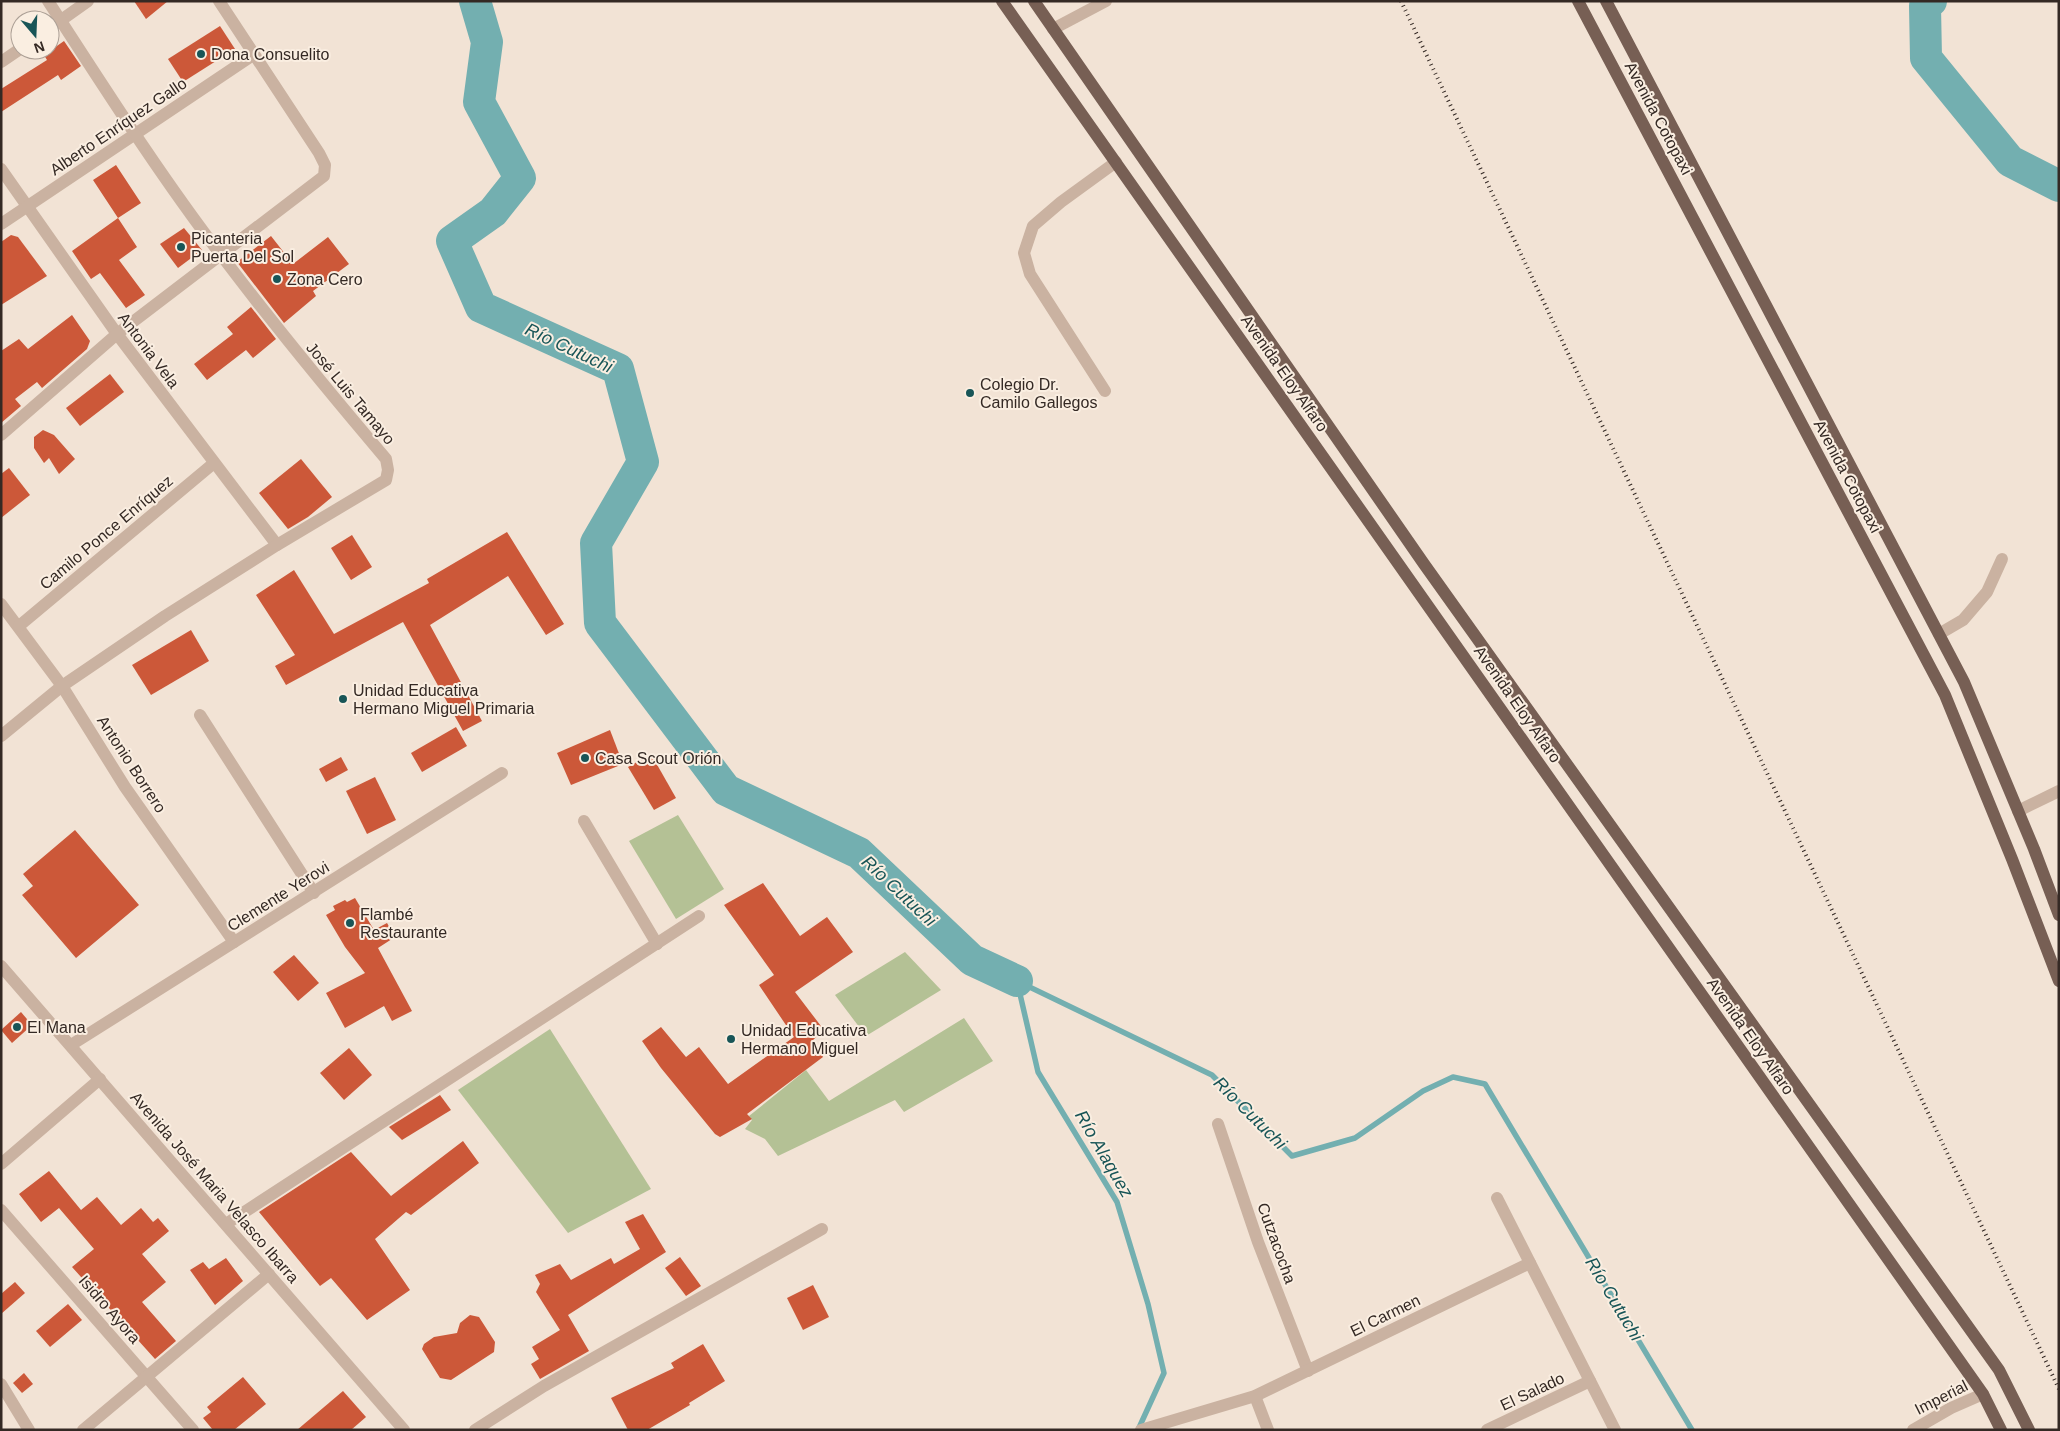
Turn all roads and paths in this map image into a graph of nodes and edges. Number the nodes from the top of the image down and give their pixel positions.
1 (88, 1) edge
2 (219, 1) edge
3 (1002, 1) edge
4 (1034, 1) edge
5 (1106, 1) edge
6 (1578, 1) edge
7 (1606, 1) edge
8 (60, 21) edge
9 (1053, 30) junction
10 (60, 31) edge
11 (253, 54) junction
12 (135, 134) junction
13 (1116, 162) junction
14 (1, 169) edge
15 (27, 207) junction
16 (1, 224) edge
17 (220, 254) junction
18 (116, 334) junction
19 (1105, 391) dead end
20 (1, 435) edge
21 (214, 463) junction
22 (277, 545) junction
23 (2002, 559) dead end
24 (1, 604) edge
25 (19, 626) junction
26 (1939, 634) junction
27 (62, 686) junction
28 (200, 715) dead end
29 (1, 736) edge
30 (502, 773) dead end
31 (2059, 791) edge
32 (2018, 811) junction
33 (584, 821) dead end
34 (314, 892) junction
35 (2059, 914) edge
36 (699, 916) dead end
37 (234, 942) junction
38 (657, 944) junction
39 (1, 966) edge
40 (2059, 980) edge
41 (71, 1044) junction
42 (100, 1079) junction
43 (1218, 1124) dead end
44 (1, 1164) edge
45 (1497, 1198) dead end
46 (1, 1210) edge
47 (226, 1224) junction
48 (822, 1229) dead end
49 (1530, 1263) junction
50 (269, 1274) junction
51 (1308, 1371) junction
52 (148, 1376) junction
53 (1590, 1381) junction
54 (1, 1384) edge
55 (1983, 1394) junction
56 (1255, 1396) junction
57 (29, 1430) edge
58 (83, 1430) edge
59 (193, 1430) edge
60 (404, 1430) edge
61 (475, 1430) edge
62 (1141, 1430) edge
63 (1268, 1430) edge
64 (1487, 1430) edge
65 (1615, 1430) edge
66 (1913, 1430) edge
67 (2001, 1430) edge
68 (2028, 1430) edge

1 - 8 street
2 - 11 street
3 - 13 main road, Avenida Eloy Alfaro
4 - 9 main road, Avenida Eloy Alfaro
5 - 9 street
6 - 40 main road, Avenida Cotopaxi
7 - 26 main road, Avenida Cotopaxi
9 - 68 main road, Avenida Eloy Alfaro
10 - 12 street, José Luis Tamayo
11 - 12 street, Alberto Enríquez Gallo
11 - 17 street
12 - 15 street, Alberto Enríquez Gallo
12 - 17 street, José Luis Tamayo
13 - 19 street
13 - 55 main road, Avenida Eloy Alfaro
14 - 15 street, Antonia Vela
15 - 16 street, Alberto Enríquez Gallo
15 - 18 street, Antonia Vela
17 - 18 street
17 - 22 street, José Luis Tamayo
18 - 20 street
18 - 21 street, Antonia Vela
21 - 22 street, Antonia Vela
21 - 25 street, Camilo Ponce Enríquez
22 - 27 street, José Luis Tamayo
23 - 26 street
24 - 25 street, Antonio Borrero
25 - 27 street, Antonio Borrero
26 - 32 main road, Avenida Cotopaxi
27 - 29 street, José Luis Tamayo
27 - 37 street, Antonio Borrero
28 - 34 street
30 - 34 street, Clemente Yerovi
31 - 32 street
32 - 35 main road, Avenida Cotopaxi
33 - 38 street
34 - 37 street, Clemente Yerovi
36 - 38 street
37 - 41 street, Clemente Yerovi
38 - 47 street
39 - 41 street, Avenida José Maria Velasco Ibarra
41 - 42 street, Avenida José Maria Velasco Ibarra
42 - 44 street
42 - 47 street, Avenida José Maria Velasco Ibarra
43 - 51 street, Cutzacocha
45 - 49 street
46 - 52 street, Isidro Ayora
47 - 50 street, Avenida José Maria Velasco Ibarra
48 - 61 street
49 - 51 street, El Carmen
49 - 53 street
50 - 52 street
50 - 60 street, Avenida José Maria Velasco Ibarra
51 - 56 street, El Carmen
52 - 58 street
52 - 59 street, Isidro Ayora
53 - 64 street, El Salado
53 - 65 street
54 - 57 street
55 - 66 street, Imperial
55 - 67 main road, Avenida Eloy Alfaro
56 - 62 street, El Carmen
56 - 63 street

